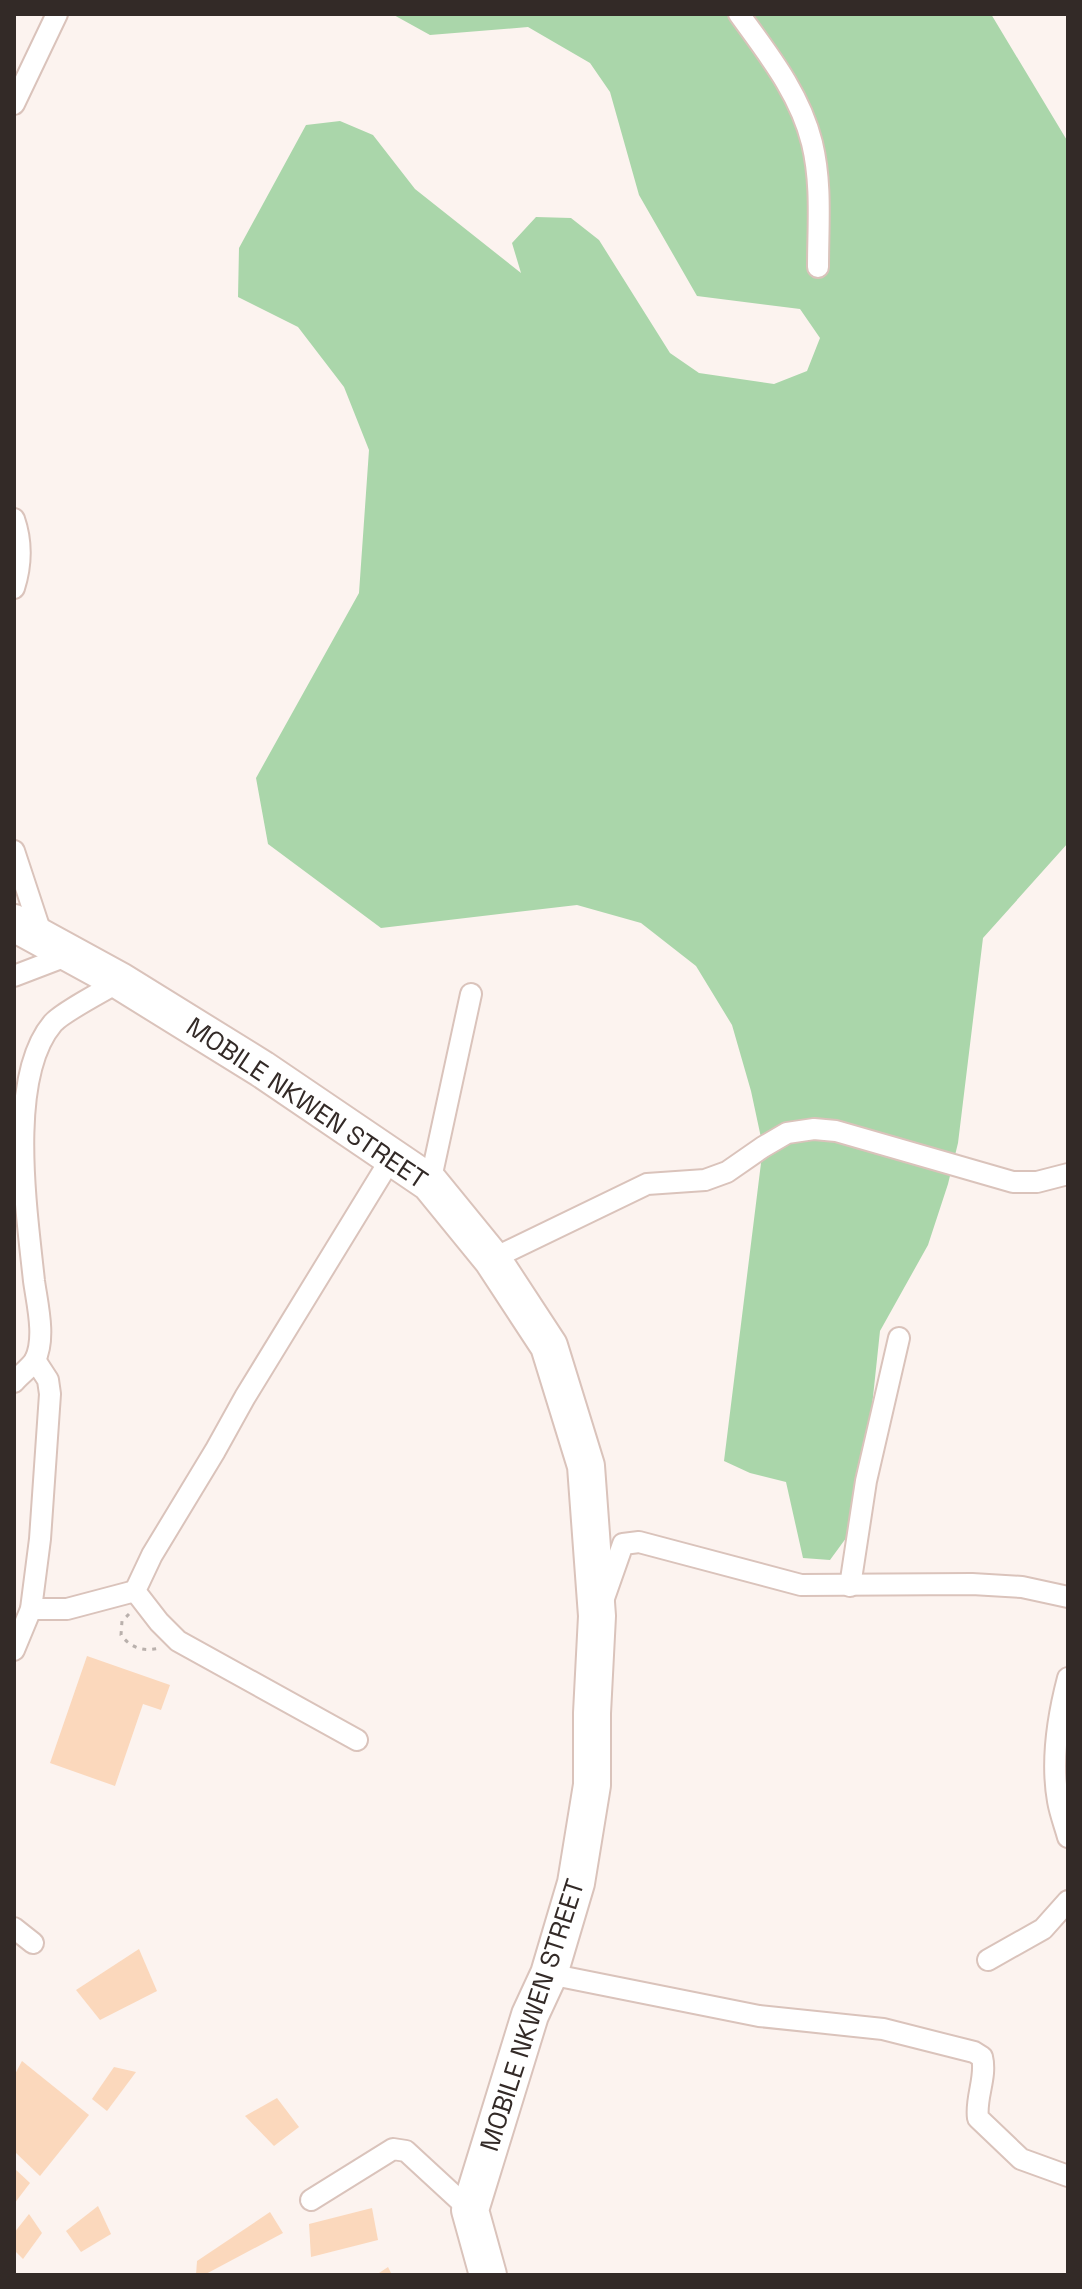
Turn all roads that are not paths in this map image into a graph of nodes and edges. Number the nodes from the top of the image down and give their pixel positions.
1 (57, 14) edge
2 (739, 14) edge
3 (14, 104) edge
4 (818, 267) dead end
5 (14, 519) edge
6 (14, 588) edge
7 (14, 851) edge
8 (42, 938) edge
9 (14, 976) edge
10 (120, 981) junction
11 (471, 994) dead end
12 (392, 1157) junction
13 (1068, 1174) edge
14 (430, 1183) junction
15 (20, 1218) edge
16 (492, 1259) junction
17 (899, 1338) dead end
18 (35, 1360) junction
19 (14, 1382) edge
20 (850, 1586) junction
21 (139, 1595) junction
22 (1068, 1597) edge
23 (31, 1609) junction
24 (597, 1616) junction
25 (14, 1650) edge
26 (1068, 1678) edge
27 (357, 1740) dead end
28 (1068, 1837) edge
29 (1068, 1901) edge
30 (14, 1928) edge
31 (33, 1943) dead end
32 (988, 1960) dead end
33 (549, 1974) junction
34 (1068, 2176) edge
35 (311, 2200) dead end
36 (470, 2210) junction
37 (488, 2275) edge

1 - 3 street
2 - 4 street
5 - 6 street
7 - 8 street
8 - 9 street
8 - 10 highway, MOBILE NKWEN STREET
10 - 12 highway, MOBILE NKWEN STREET
10 - 15 street
11 - 14 street
12 - 14 highway, MOBILE NKWEN STREET
12 - 21 street
13 - 16 street
14 - 16 highway, MOBILE NKWEN STREET
15 - 18 street
16 - 24 highway, MOBILE NKWEN STREET
17 - 20 street
18 - 19 street
18 - 23 street
20 - 22 street
20 - 24 street
21 - 23 street
21 - 27 street
23 - 25 street
24 - 33 highway, MOBILE NKWEN STREET
26 - 28 street
29 - 32 street
30 - 31 street
33 - 34 street
33 - 36 highway, MOBILE NKWEN STREET
35 - 36 street
36 - 37 highway

